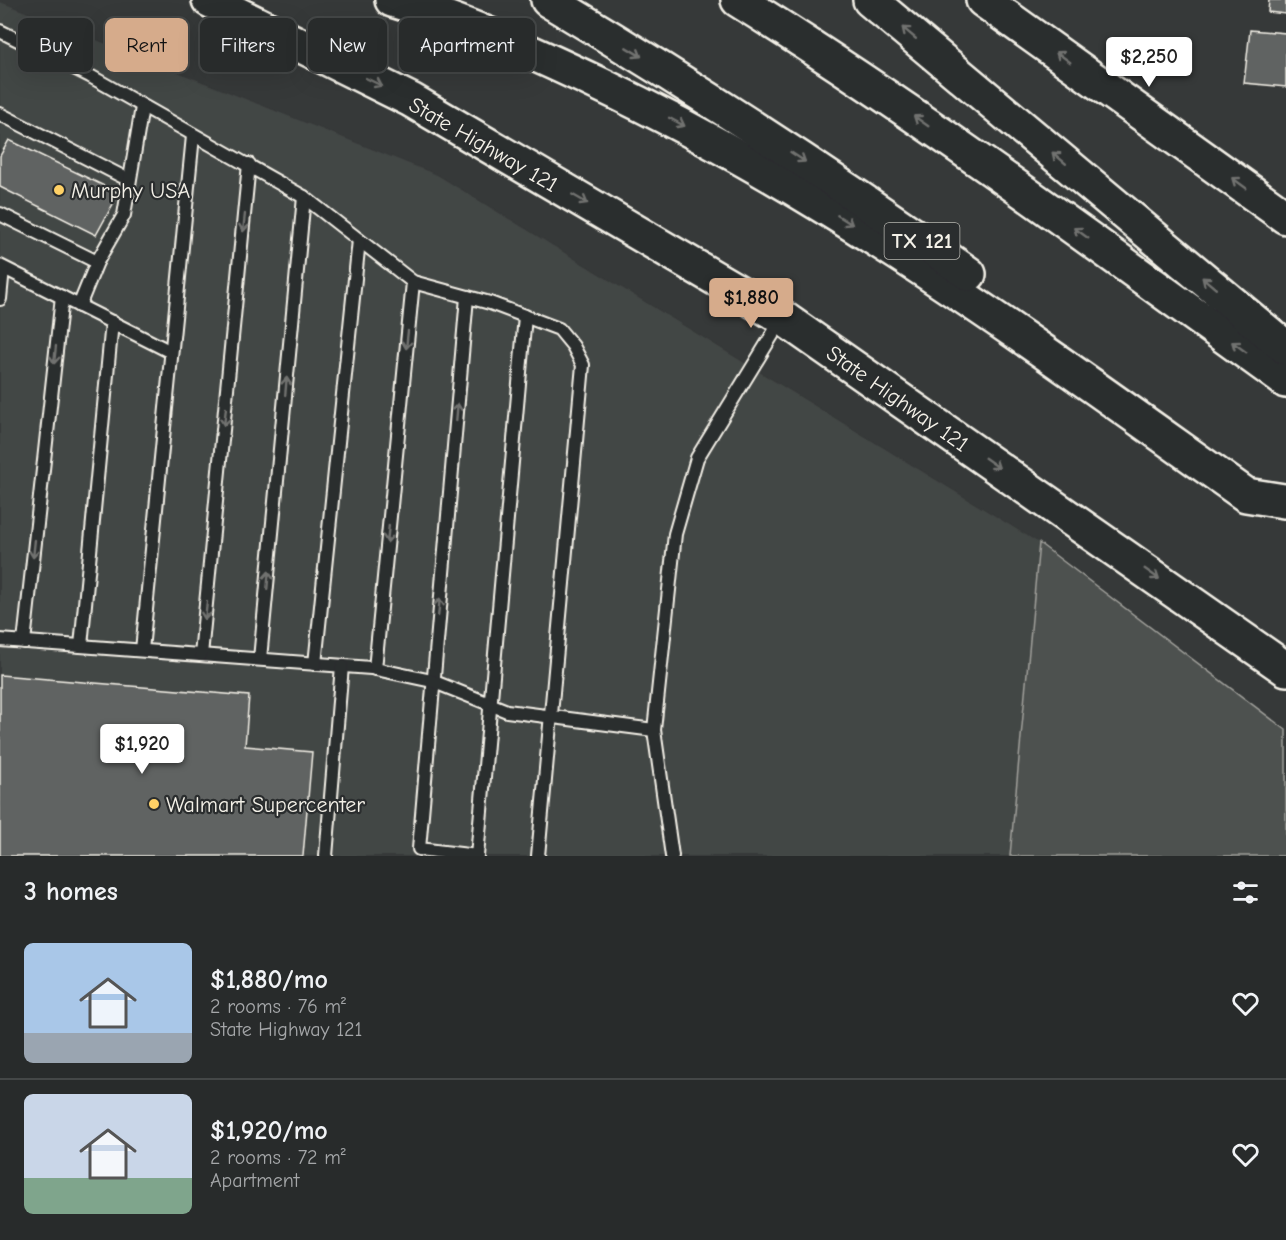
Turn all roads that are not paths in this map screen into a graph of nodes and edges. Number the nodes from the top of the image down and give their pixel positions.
1 (209, 0) edge
2 (392, 0) edge
3 (548, 0) edge
4 (738, 0) edge
5 (870, 0) edge
6 (983, 0) edge
7 (0, 31) edge
8 (142, 106) junction
9 (0, 114) edge
10 (193, 136) junction
11 (249, 164) junction
12 (129, 180) junction
13 (304, 197) junction
14 (0, 214) edge
15 (1286, 218) edge
16 (359, 240) junction
17 (97, 262) junction
18 (1, 267) edge
19 (413, 282) junction
20 (62, 297) junction
21 (467, 297) junction
22 (0, 299) edge
23 (79, 306) junction
24 (525, 316) junction
25 (783, 318) junction
26 (112, 322) junction
27 (1286, 348) edge
28 (171, 352) junction
29 (1286, 381) edge
30 (1285, 501) edge
31 (0, 640) edge
32 (24, 642) junction
33 (81, 646) junction
34 (142, 650) junction
35 (201, 655) junction
36 (260, 659) junction
37 (315, 664) junction
38 (342, 666) junction
39 (375, 669) junction
40 (1286, 669) edge
41 (432, 681) junction
42 (490, 705) junction
43 (553, 717) junction
44 (654, 730) junction
45 (326, 856) edge
46 (478, 856) edge
47 (538, 856) edge
48 (672, 856) edge

1 -> 25 main road, State Highway 121
2 -> 30 main road
3 -> 30 main road, TX 121
29 -> 4 main road
27 -> 5 main road
15 -> 6 main road
7 - 8 lane
8 - 10 lane
8 - 12 lane
9 - 12 lane
10 - 11 lane
10 - 28 lane
11 - 13 lane
11 -> 35 lane
12 - 17 lane
13 - 16 lane
36 -> 13 lane
14 - 17 lane
16 - 19 lane
16 - 37 lane
17 - 23 lane
18 - 20 lane
18 - 22 lane
19 - 21 lane
19 -> 39 lane
20 - 23 lane
20 -> 32 lane
21 - 24 lane
41 -> 21 lane
23 - 26 lane
24 - 42 lane
24 - 43 lane
25 -> 40 main road, State Highway 121
25 - 44 lane
26 - 28 lane
26 - 33 lane
28 - 34 lane
31 - 32 lane
32 - 33 lane
33 - 34 lane
34 - 35 lane
35 - 36 lane
36 - 37 lane
37 - 38 lane
38 - 39 lane
38 - 45 lane
39 - 41 lane
41 - 42 lane
41 - 46 lane
42 - 43 lane
42 - 46 lane
43 - 44 lane
43 - 47 lane
44 - 48 lane

